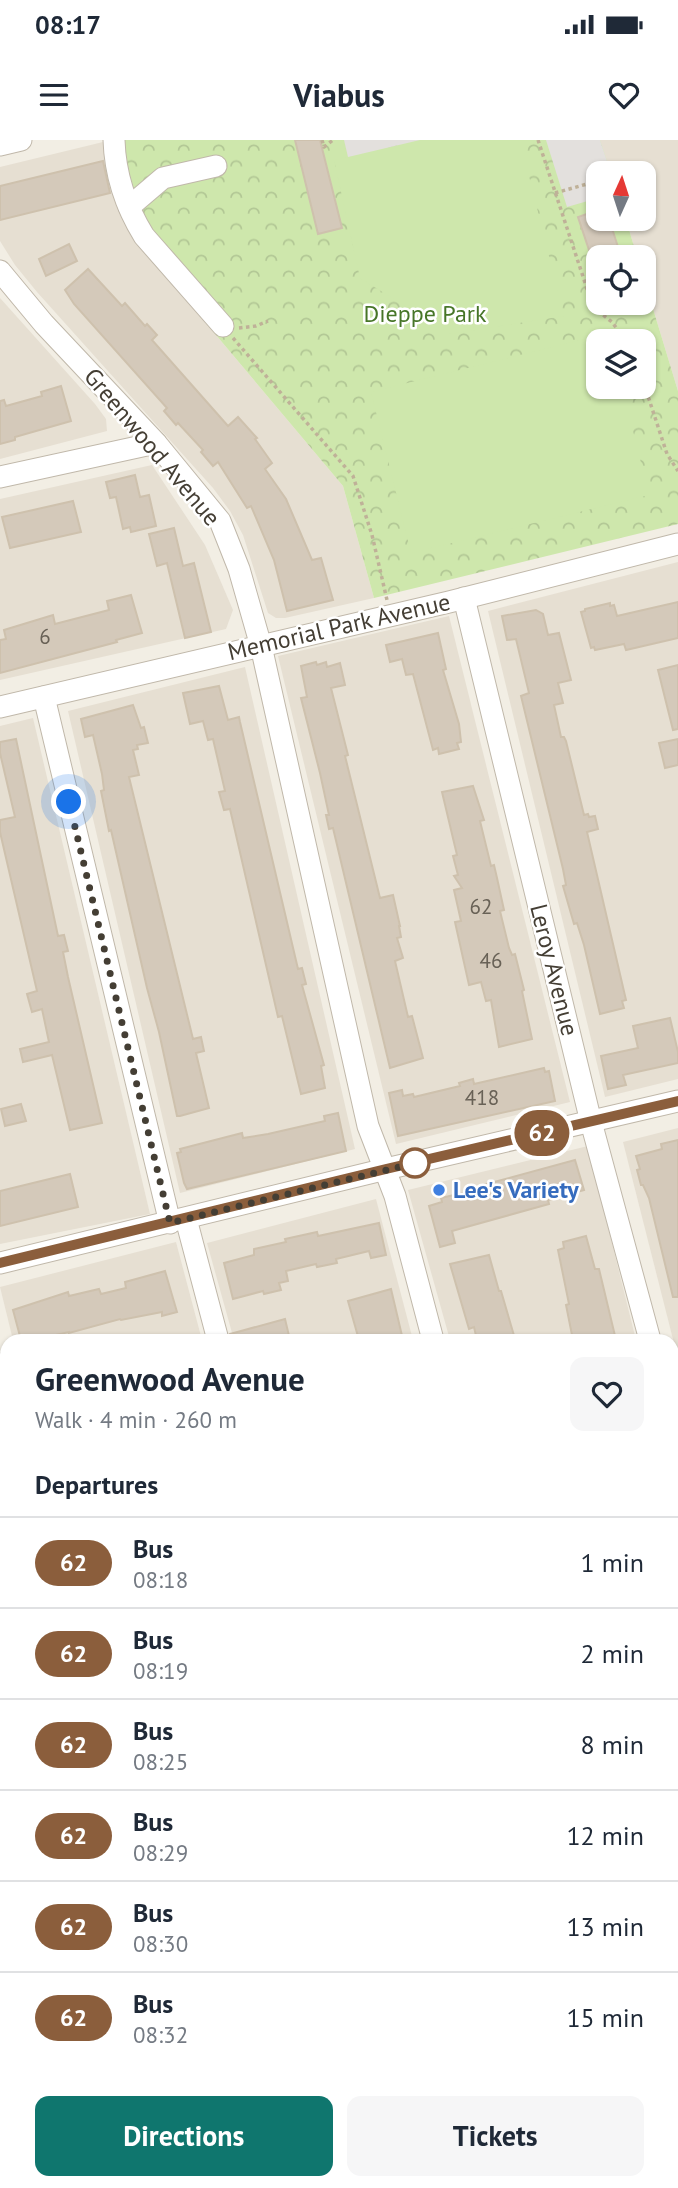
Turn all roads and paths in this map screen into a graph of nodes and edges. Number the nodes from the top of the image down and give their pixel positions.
1 (21, 140) edge
2 (114, 140) edge
3 (333, 140) edge
4 (538, 140) edge
5 (323, 144) edge
6 (0, 145) edge
7 (216, 166) dead end
8 (586, 184) edge
9 (555, 193) junction
10 (129, 207) junction
11 (0, 271) edge
12 (268, 321) dead end
13 (223, 326) junction
14 (617, 329) edge
15 (649, 399) edge
16 (156, 443) junction
17 (678, 471) edge
18 (0, 477) edge
19 (678, 544) edge
20 (464, 598) junction
21 (391, 615) junction
22 (261, 646) junction
23 (44, 697) junction
24 (0, 707) edge
25 (678, 1101) edge
26 (591, 1122) junction
27 (386, 1169) junction
28 (178, 1221) junction
29 (0, 1263) edge
30 (216, 1334) edge
31 (431, 1334) edge
32 (648, 1334) edge

1 - 6 street
2 - 10 street
3 - 5 path
4 - 9 path
7 - 10 street
8 - 9 path
9 - 14 path
10 - 13 street
11 - 16 street, Greenwood Avenue
12 - 13 path
13 - 21 path
15 - 17 path
16 - 18 street
16 - 22 street, Greenwood Avenue
19 - 20 street, Memorial Park Avenue
20 - 21 street, Memorial Park Avenue
20 - 26 street, Leroy Avenue
21 - 22 street, Memorial Park Avenue
22 - 23 street, Memorial Park Avenue
22 - 27 street, Greenwood Avenue
23 - 24 street, Memorial Park Avenue
23 - 28 street
25 - 26 street
26 - 27 street
26 - 32 street, Leroy Avenue
27 - 28 street
27 - 31 street, Greenwood Avenue
28 - 29 street
28 - 30 street

